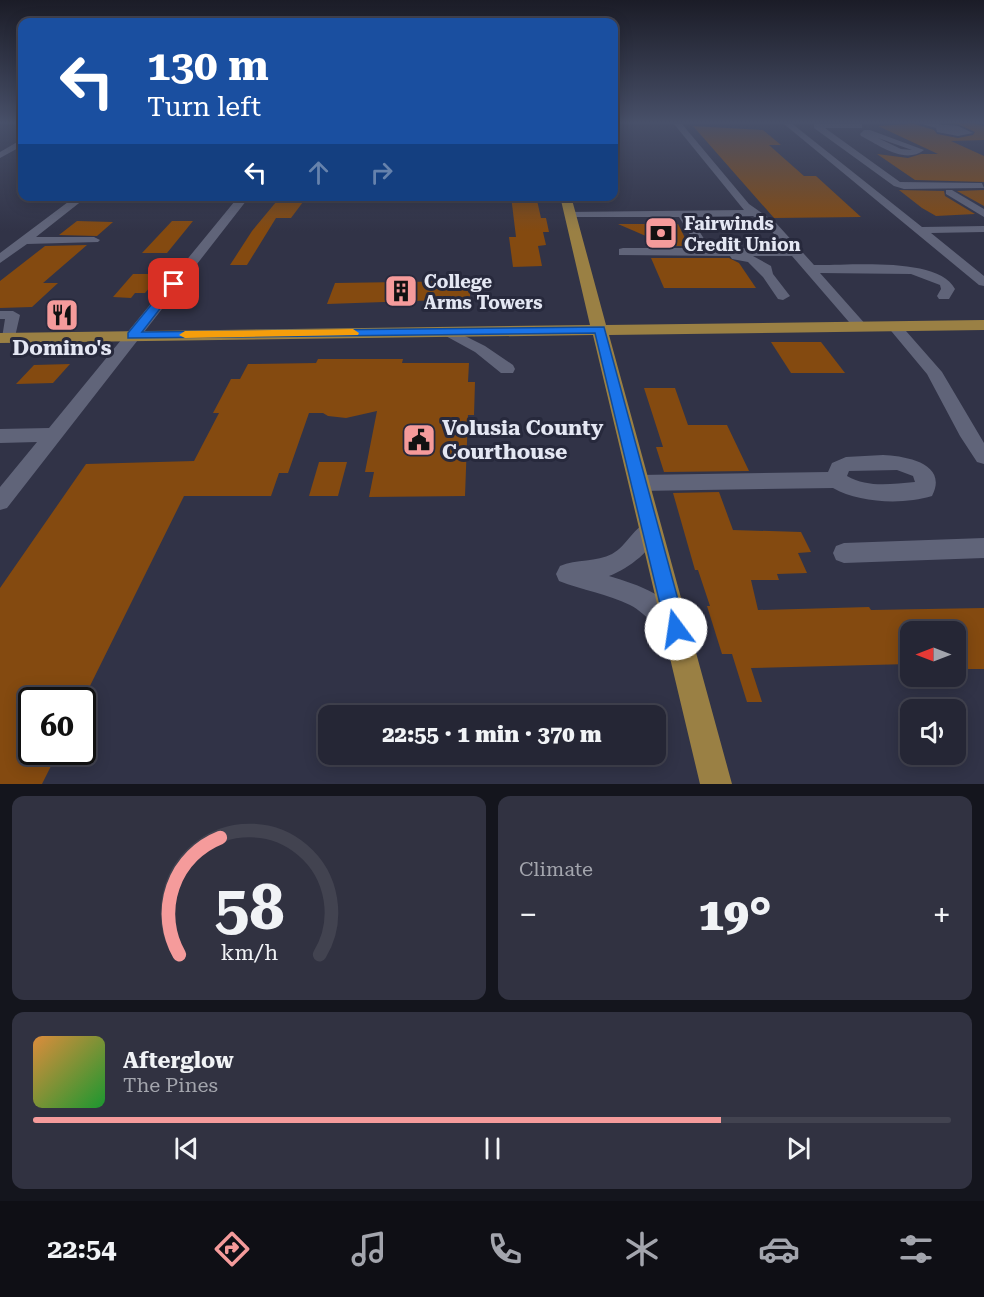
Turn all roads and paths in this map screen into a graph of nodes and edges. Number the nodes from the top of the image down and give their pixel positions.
1 (706, 159) edge
2 (831, 159) edge
3 (862, 159) edge
4 (935, 186) junction
5 (983, 190) edge
6 (949, 192) junction
7 (76, 201) edge
8 (241, 201) edge
9 (566, 201) edge
10 (756, 213) junction
11 (570, 214) junction
12 (683, 214) junction
13 (984, 214) edge
14 (984, 229) edge
15 (919, 230) junction
16 (94, 240) dead end
17 (24, 241) junction
18 (624, 252) dead end
19 (690, 252) junction
20 (706, 252) junction
21 (755, 252) junction
22 (796, 252) junction
23 (0, 260) edge
24 (810, 268) junction
25 (768, 274) junction
26 (984, 282) edge
27 (783, 296) dead end
28 (0, 315) edge
29 (984, 325) edge
30 (860, 326) junction
31 (894, 326) junction
32 (600, 330) junction
33 (449, 332) junction
34 (133, 335) junction
35 (5, 338) edge
36 (507, 369) dead end
37 (54, 435) junction
38 (0, 436) edge
39 (984, 457) edge
40 (0, 476) edge
41 (20, 476) junction
42 (836, 480) dead end
43 (639, 483) junction
44 (0, 502) edge
45 (651, 529) junction
46 (984, 548) edge
47 (844, 553) dead end
48 (676, 629) junction
49 (716, 784) edge

1 - 10 street
2 - 15 street
3 - 4 street
4 - 5 street
4 - 6 street
5 - 6 street
6 - 13 street
7 - 17 street
8 - 34 street
9 - 11 main road
10 - 12 street
10 - 22 street
11 - 12 street
11 - 32 main road
12 - 20 street
14 - 15 street
15 - 26 street
16 - 17 street
17 - 23 street
18 - 19 street
19 - 20 street
19 - 25 street
20 - 21 street
21 - 22 street
21 - 25 street
22 - 24 street
24 - 26 street
24 - 30 street
25 - 27 street
28 - 35 street
29 - 31 main road
30 - 31 main road
30 - 32 main road
31 - 39 street
32 - 33 main road
32 - 43 main road
33 - 34 main road
33 - 36 street
34 - 35 main road
34 - 37 street
37 - 38 street
37 - 41 street
40 - 41 street
41 - 44 street
42 - 43 street
43 - 45 main road
45 - 48 main road
45 - 48 street
46 - 47 street
48 - 49 main road

